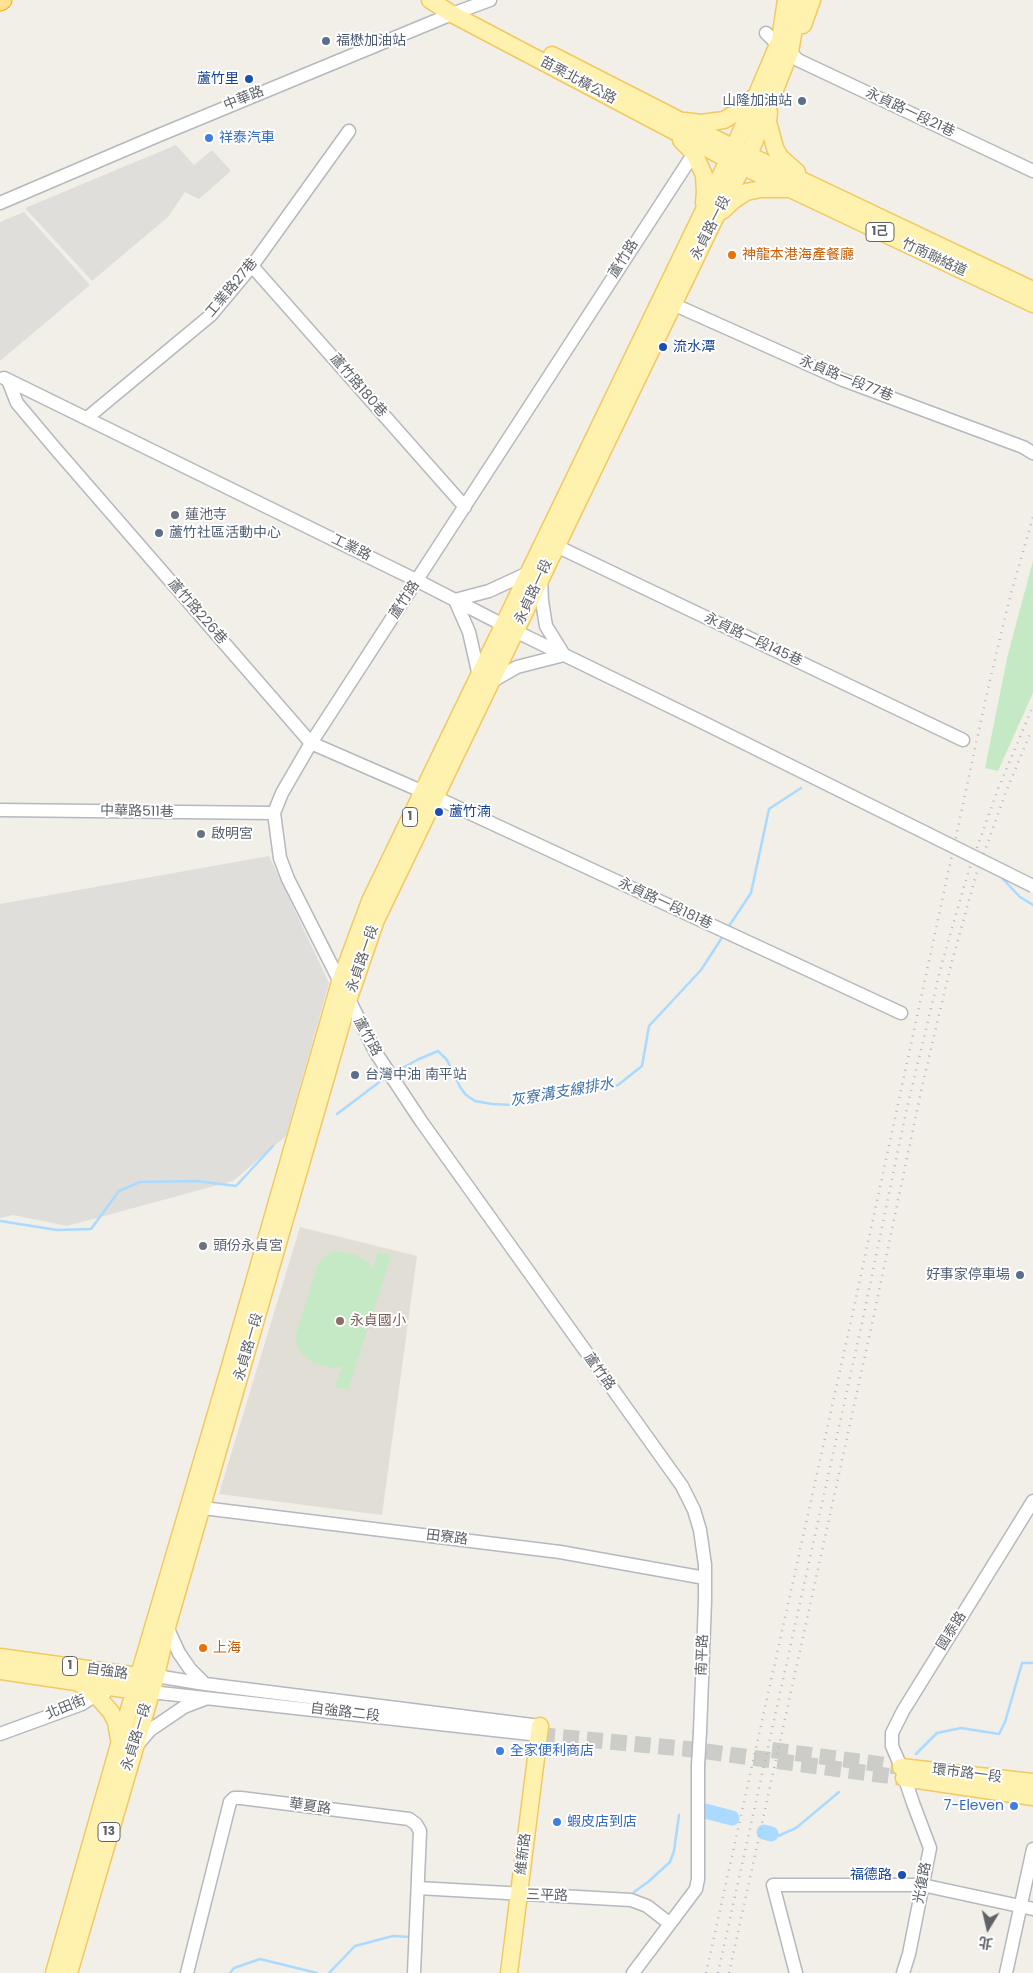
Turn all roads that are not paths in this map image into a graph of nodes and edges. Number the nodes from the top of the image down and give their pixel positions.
1 (430, 0) edge
2 (490, 0) edge
3 (786, 0) edge
4 (799, 0) edge
5 (812, 0) edge
6 (456, 8) edge
7 (766, 33) dead end
8 (784, 48) junction
9 (764, 97) junction
10 (676, 126) junction
11 (349, 131) dead end
12 (694, 153) junction
13 (738, 157) junction
14 (1033, 171) edge
15 (789, 189) junction
16 (821, 190) junction
17 (0, 203) edge
18 (708, 217) junction
19 (252, 266) junction
20 (1033, 290) edge
21 (667, 301) junction
22 (1033, 304) edge
23 (4, 378) edge
24 (87, 418) junction
25 (1033, 452) edge
26 (464, 507) junction
27 (549, 543) junction
28 (534, 575) junction
29 (418, 581) junction
30 (455, 600) junction
31 (509, 628) junction
32 (564, 655) junction
33 (484, 679) junction
34 (963, 740) dead end
35 (311, 743) junction
36 (429, 794) junction
37 (0, 810) edge
38 (274, 813) junction
39 (1033, 886) edge
40 (340, 982) junction
41 (348, 1001) junction
42 (901, 1013) dead end
43 (232, 1381) junction
44 (1033, 1501) edge
45 (195, 1508) junction
46 (704, 1578) junction
47 (167, 1627) junction
48 (0, 1657) edge
49 (0, 1671) edge
50 (156, 1676) junction
51 (76, 1682) junction
52 (136, 1684) junction
53 (205, 1684) junction
54 (151, 1692) junction
55 (96, 1695) junction
56 (210, 1697) junction
57 (540, 1731) junction
58 (0, 1734) edge
59 (126, 1747) junction
60 (903, 1772) junction
61 (1033, 1782) edge
62 (1033, 1797) edge
63 (1033, 1849) edge
64 (922, 1885) junction
65 (418, 1888) junction
66 (518, 1895) junction
67 (1027, 1908) edge
68 (669, 1923) junction
69 (54, 1973) edge
70 (69, 1973) edge
71 (187, 1973) edge
72 (414, 1973) edge
73 (509, 1973) edge
74 (633, 1973) edge
75 (796, 1973) edge
76 (903, 1973) edge
77 (1006, 1973) edge

1 - 6 main road, 苗栗北橫公路
2 - 6 street, 中華路
3 - 8 main road, 永貞路一段 / 1
4 - 8 main road, 永貞路一段 / 1
5 - 8 main road
6 - 10 main road, 苗栗北橫公路
6 - 17 street, 中華路
7 - 8 street, 永貞路一段21巷
8 - 9 main road, 永貞路一段 / 1
8 - 14 street, 永貞路一段21巷
9 - 10 main road
9 - 13 main road, 永貞路一段 / 1
9 - 16 main road
10 - 12 main road
10 - 13 main road, 苗栗北橫公路
11 - 19 street, 工業路27巷
12 - 18 main road
12 - 26 street, 蘆竹路
13 - 15 main road, 竹南聯絡道 / 1己
13 - 16 main road, 竹南聯絡道 / 1己
13 - 18 main road, 永貞路一段 / 1
15 - 18 main road
15 - 22 main road, 竹南聯絡道 / 1己
16 - 20 main road, 竹南聯絡道 / 1己
18 - 21 main road, 永貞路一段 / 1
19 - 24 street, 工業路27巷
19 - 26 street, 蘆竹路180巷
21 - 25 street, 永貞路一段77巷
21 - 27 main road, 永貞路一段 / 1
23 - 24 street, 工業路
23 - 35 street, 蘆竹路226巷
24 - 29 street, 工業路
26 - 29 street, 蘆竹路
27 - 28 main road, 永貞路一段 / 1
27 - 34 street, 永貞路一段145巷
28 - 30 street
28 - 31 main road, 永貞路一段 / 1
28 - 32 street
29 - 30 street, 工業路
29 - 35 street, 蘆竹路
30 - 31 street, 工業路
30 - 33 street
31 - 32 street, 工業路
31 - 33 main road, 永貞路一段 / 1
32 - 33 street
32 - 39 street, 工業路, bridge
33 - 36 main road, 永貞路一段 / 1
35 - 36 street, 蘆竹路226巷
35 - 38 street, 蘆竹路
36 - 40 main road, 永貞路一段 / 1
36 - 41 main road, 永貞路一段 / 1
36 - 42 street, 永貞路一段181巷
37 - 38 street, 中華路511巷
38 - 40 street, 蘆竹路
40 - 41 street, 蘆竹路
40 - 43 main road, 永貞路一段 / 1
41 - 43 main road, 永貞路一段 / 1
41 - 46 street, 蘆竹路
43 - 45 main road, 永貞路一段 / 1
44 - 60 street, 國泰路
45 - 46 street, 田寮路
45 - 47 main road, 永貞路一段 / 1
45 - 52 main road, 永貞路一段 / 1
46 - 68 street, 南平路, bridge
47 - 50 main road, 永貞路一段 / 1
47 - 53 street
48 - 52 main road, 自強路 / 1
49 - 51 main road, 自強路 / 1
50 - 52 main road, 自強路 / 1
50 - 53 street, 自強路二段
50 - 54 main road, 永貞路一段 / 1
51 - 52 main road, 自強路 / 1
51 - 55 main road
52 - 54 main road, 自強路 / 1
52 - 55 street, 北田街
52 - 59 main road, 永貞路一段 / 13
53 - 57 street, 自強路二段
54 - 56 street, 自強路二段
54 - 59 main road, 永貞路一段 / 13
55 - 58 street, 北田街
55 - 59 main road
56 - 57 street, 自強路二段
56 - 59 street
57 - 66 main road, 維新路
59 - 69 main road, 永貞路一段 / 13
59 - 70 main road, 永貞路一段 / 13
60 - 61 main road, 環市路一段
60 - 62 main road, 環市路一段
60 - 64 street, 光復路
63 - 67 street
64 - 67 street
64 - 75 street
64 - 76 street, 光復路
65 - 66 street, 三平路
65 - 71 street, 華夏路
65 - 72 street, 華夏路
66 - 68 street, 三平路
66 - 73 main road, 維新路
67 - 77 street
68 - 74 street

